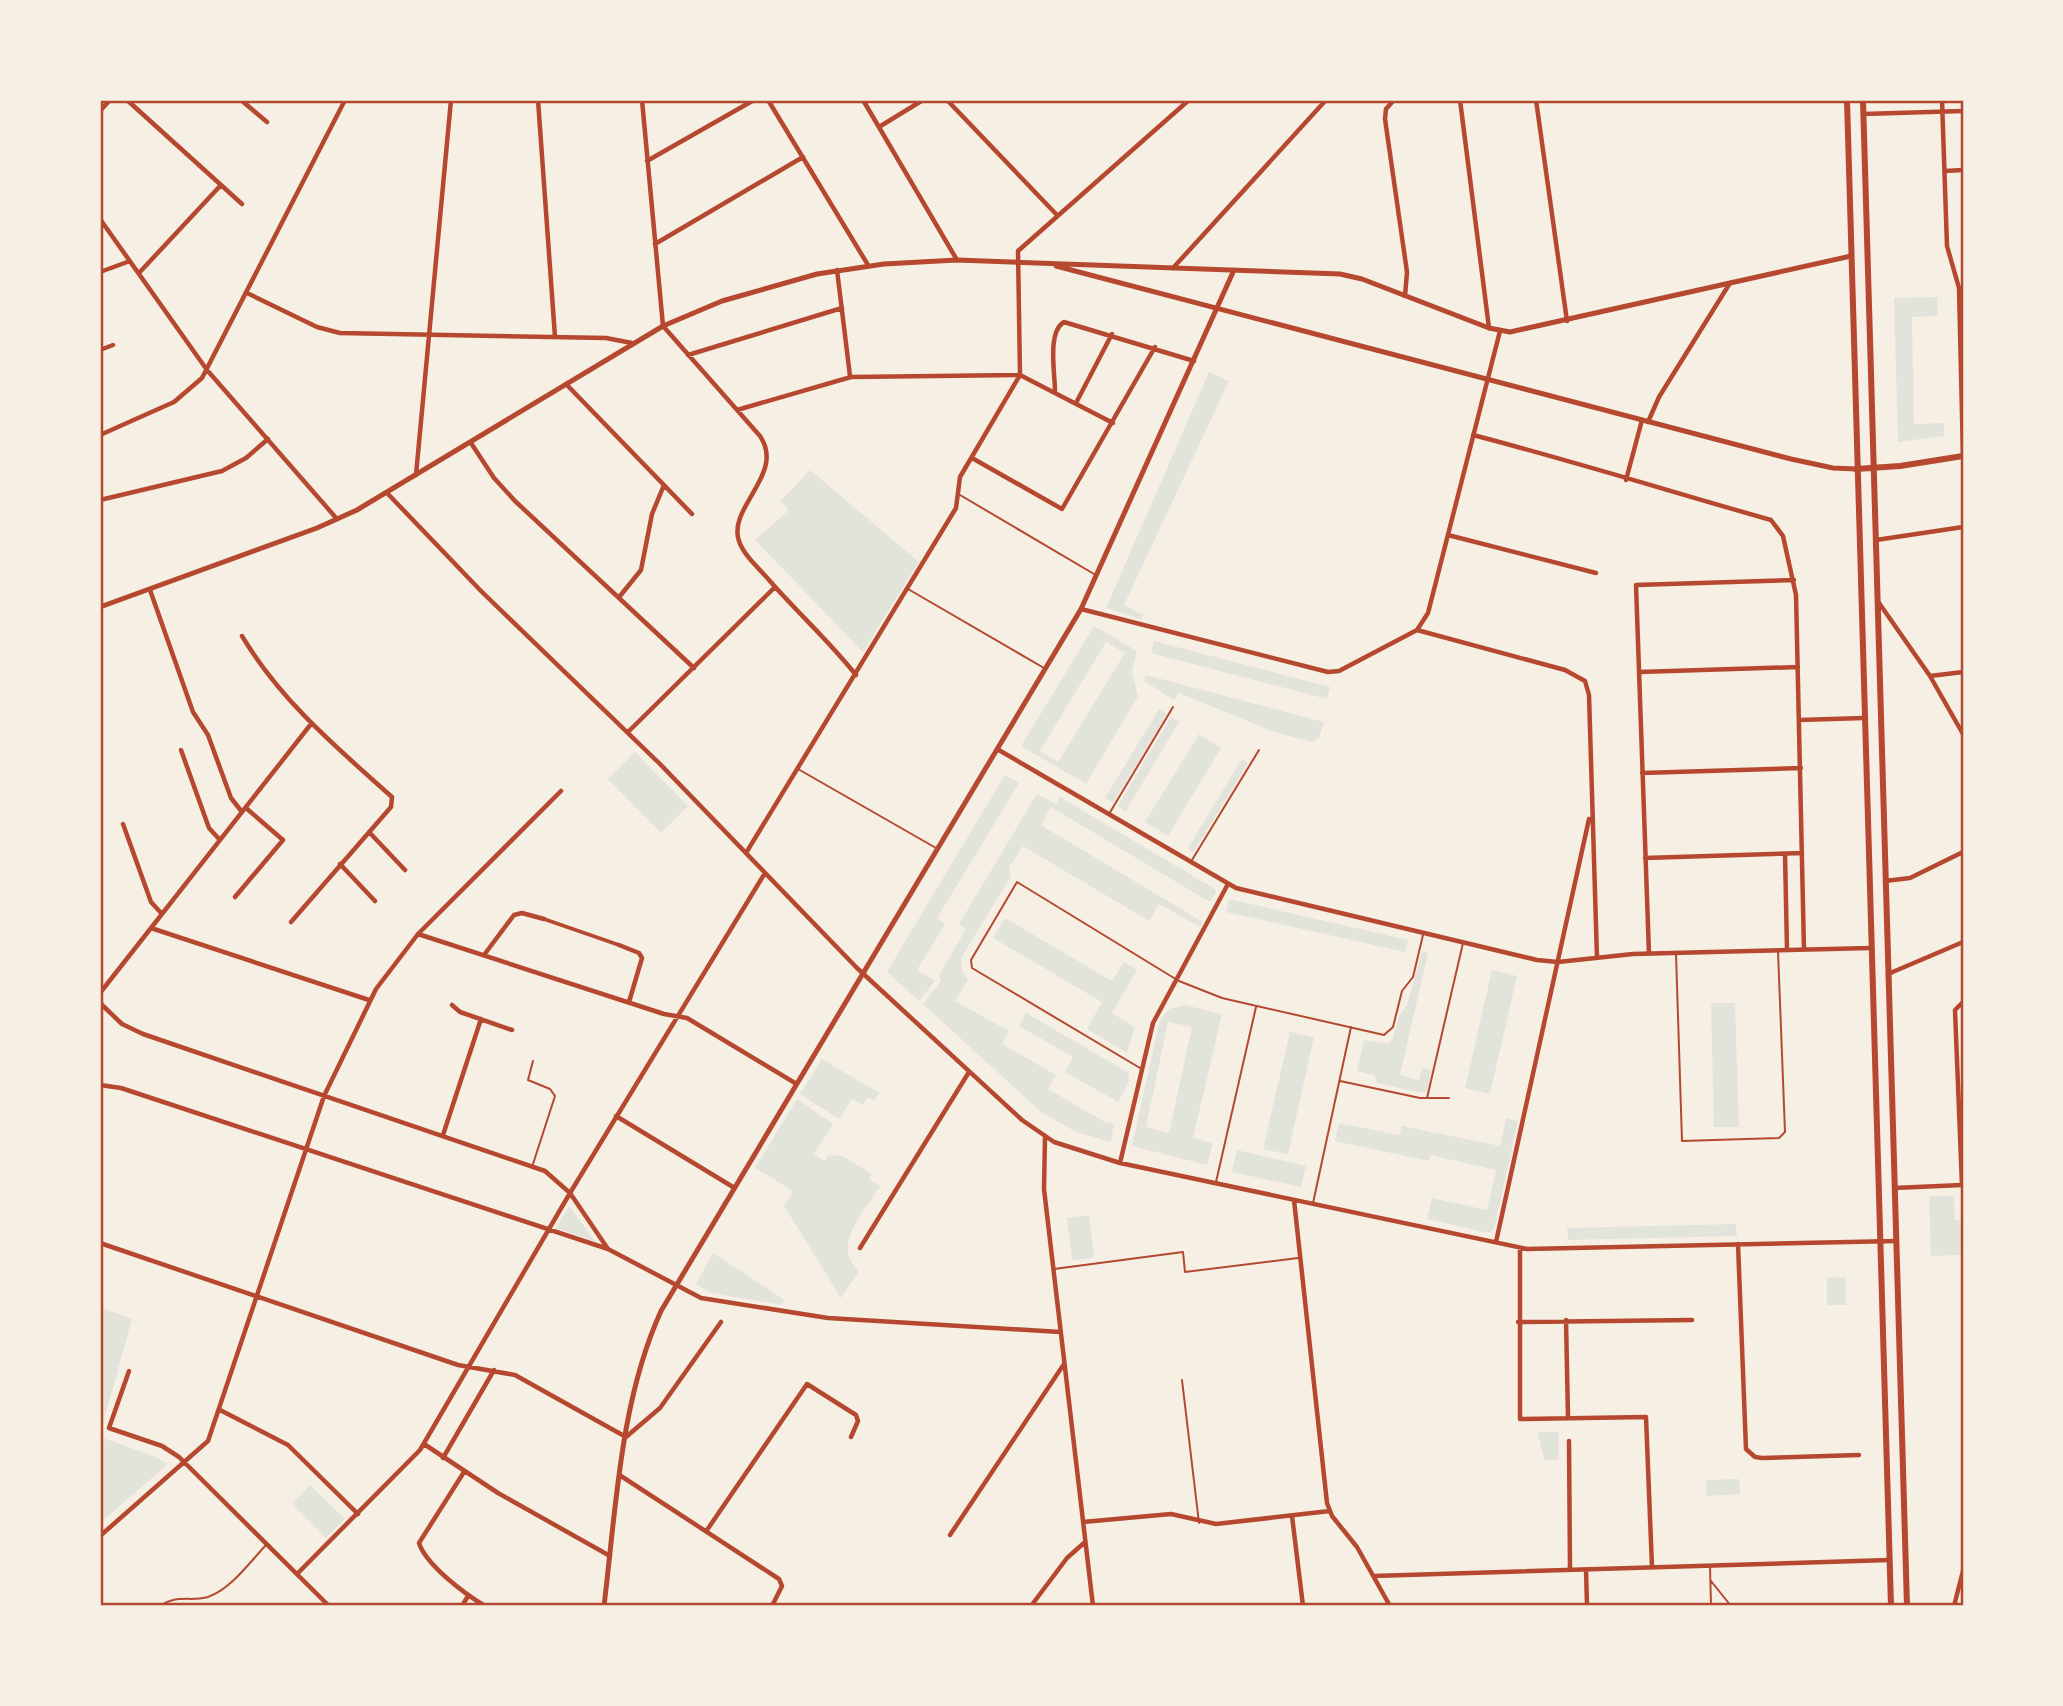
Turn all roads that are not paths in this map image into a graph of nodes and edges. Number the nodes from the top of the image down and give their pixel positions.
1 (110, 100) edge
2 (127, 100) edge
3 (241, 100) edge
4 (345, 100) edge
5 (451, 100) edge
6 (538, 100) edge
7 (642, 100) edge
8 (754, 100) edge
9 (768, 100) edge
10 (863, 100) edge
11 (923, 100) edge
12 (947, 100) edge
13 (1189, 100) edge
14 (1326, 100) edge
15 (1394, 100) edge
16 (1460, 100) edge
17 (1536, 100) edge
18 (1847, 100) edge
19 (1863, 100) edge
20 (1942, 100) edge
21 (100, 111) edge
22 (1943, 111) junction
23 (1963, 111) edge
24 (1863, 114) junction
25 (267, 122) dead end
26 (879, 127) junction
27 (803, 157) junction
28 (647, 161) junction
29 (1963, 170) edge
30 (1945, 171) junction
31 (221, 185) junction
32 (242, 204) dead end
33 (1056, 214) junction
34 (100, 219) edge
35 (655, 244) junction
36 (1851, 256) junction
37 (957, 260) junction
38 (130, 261) junction
39 (1016, 261) junction
40 (1046, 263) junction
41 (868, 265) junction
42 (1173, 268) junction
43 (837, 270) junction
44 (1234, 270) junction
45 (100, 272) edge
46 (138, 273) junction
47 (1730, 283) junction
48 (1961, 288) edge
49 (247, 293) junction
50 (1405, 296) junction
51 (842, 308) junction
52 (1217, 309) junction
53 (1567, 320) junction
54 (663, 326) junction
55 (1489, 328) junction
56 (1500, 331) junction
57 (1112, 334) junction
58 (429, 336) junction
59 (555, 337) junction
60 (632, 343) junction
61 (113, 345) dead end
62 (1155, 347) junction
63 (100, 350) edge
64 (688, 355) junction
65 (1194, 361) junction
66 (207, 370) junction
67 (1020, 375) junction
68 (850, 377) junction
69 (1488, 380) junction
70 (566, 384) junction
71 (1055, 391) junction
72 (1076, 402) junction
73 (737, 410) junction
74 (1645, 421) junction
75 (1113, 423) junction
76 (100, 435) edge
77 (1473, 435) junction
78 (268, 439) junction
79 (471, 443) junction
80 (1963, 456) edge
81 (972, 458) junction
82 (1873, 468) junction
83 (1856, 469) junction
84 (416, 477) junction
85 (1626, 480) junction
86 (664, 485) junction
87 (388, 494) junction
88 (959, 495) junction
89 (100, 500) edge
90 (692, 514) dead end
91 (337, 520) junction
92 (1963, 527) edge
93 (1448, 535) junction
94 (1875, 540) junction
95 (1596, 573) dead end
96 (1097, 575) junction
97 (1794, 580) junction
98 (775, 587) junction
99 (908, 589) junction
100 (150, 590) junction
101 (620, 596) junction
102 (1877, 600) junction
103 (100, 607) edge
104 (1081, 609) junction
105 (1417, 630) junction
106 (242, 636) dead end
107 (1798, 667) junction
108 (694, 668) junction
109 (1045, 669) junction
110 (1639, 672) junction
111 (1963, 672) edge
112 (856, 675) junction
113 (1930, 676) junction
114 (1173, 707) dead end
115 (1864, 718) junction
116 (1799, 720) junction
117 (311, 724) junction
118 (628, 732) junction
119 (1963, 734) edge
120 (997, 749) junction
121 (181, 750) dead end
122 (1259, 750) dead end
123 (798, 768) junction
124 (1801, 768) junction
125 (1642, 773) junction
126 (561, 791) dead end
127 (244, 810) junction
128 (1590, 811) junction
129 (1108, 815) junction
130 (123, 824) dead end
131 (369, 832) junction
132 (220, 840) junction
133 (937, 849) junction
134 (1963, 852) edge
135 (746, 853) junction
136 (1785, 853) junction
137 (1802, 853) junction
138 (1646, 858) junction
139 (1190, 863) junction
140 (340, 864) junction
141 (405, 870) dead end
142 (765, 873) junction
143 (1885, 881) junction
144 (1228, 884) junction
145 (235, 897) dead end
146 (375, 901) dead end
147 (162, 914) junction
148 (544, 919) joint
149 (291, 922) dead end
150 (151, 928) junction
151 (418, 934) junction
152 (1424, 934) junction
153 (1963, 942) edge
154 (1463, 943) junction
155 (619, 945) joint
156 (1871, 948) junction
157 (1778, 950) junction
158 (1787, 950) junction
159 (1804, 950) junction
160 (1676, 953) junction
161 (1649, 954) junction
162 (484, 956) junction
163 (1597, 958) junction
164 (1558, 962) junction
165 (862, 973) junction
166 (1888, 974) junction
167 (1175, 979) junction
168 (100, 993) edge
169 (369, 1000) junction
170 (629, 1002) junction
171 (1963, 1002) edge
172 (100, 1003) edge
173 (452, 1005) dead end
174 (1256, 1006) junction
175 (676, 1016) junction
176 (481, 1019) junction
177 (1351, 1027) junction
178 (512, 1030) dead end
179 (533, 1061) dead end
180 (1140, 1068) junction
181 (969, 1072) junction
182 (1339, 1081) junction
183 (795, 1083) junction
184 (100, 1085) edge
185 (324, 1096) junction
186 (1427, 1098) junction
187 (1449, 1098) dead end
188 (616, 1116) junction
189 (443, 1135) junction
190 (1045, 1137) junction
191 (306, 1151) junction
192 (1120, 1163) junction
193 (533, 1165) junction
194 (1216, 1184) junction
195 (1963, 1185) edge
196 (733, 1187) junction
197 (1894, 1188) junction
198 (570, 1193) junction
199 (1293, 1200) junction
200 (1313, 1204) junction
201 (549, 1230) junction
202 (1880, 1241) junction
203 (1896, 1241) junction
204 (1496, 1242) junction
205 (100, 1243) edge
206 (1738, 1244) junction
207 (860, 1248) dead end
208 (1520, 1248) junction
209 (608, 1249) junction
210 (1300, 1258) junction
211 (1053, 1270) junction
212 (674, 1286) junction
213 (259, 1296) junction
214 (1566, 1320) junction
215 (1692, 1320) dead end
216 (721, 1322) dead end
217 (1518, 1322) junction
218 (1060, 1332) junction
219 (1064, 1364) junction
220 (468, 1367) junction
221 (494, 1370) junction
222 (129, 1371) dead end
223 (1182, 1380) dead end
224 (220, 1410) junction
225 (1568, 1418) junction
226 (626, 1437) junction
227 (851, 1437) dead end
228 (1569, 1441) dead end
229 (424, 1444) junction
230 (1859, 1455) dead end
231 (443, 1458) junction
232 (186, 1463) junction
233 (464, 1472) junction
234 (621, 1476) junction
235 (1330, 1511) junction
236 (358, 1514) junction
237 (1292, 1516) junction
238 (1083, 1522) junction
239 (1199, 1522) junction
240 (707, 1530) junction
241 (950, 1535) dead end
242 (100, 1536) edge
243 (1085, 1542) junction
244 (267, 1544) junction
245 (610, 1556) junction
246 (1889, 1560) junction
247 (1710, 1566) junction
248 (1652, 1567) junction
249 (1570, 1570) junction
250 (1586, 1570) junction
251 (1963, 1571) edge
252 (297, 1574) junction
253 (1374, 1576) junction
254 (1711, 1580) junction
255 (466, 1595) junction
256 (160, 1606) edge
257 (329, 1606) edge
258 (462, 1606) edge
259 (485, 1606) edge
260 (604, 1606) edge
261 (772, 1606) edge
262 (1031, 1606) edge
263 (1093, 1606) edge
264 (1303, 1606) edge
265 (1390, 1606) edge
266 (1587, 1606) edge
267 (1711, 1606) edge
268 (1731, 1606) edge
269 (1891, 1606) edge
270 (1907, 1606) edge
271 (1954, 1606) edge

1 - 21 street
2 - 31 street
3 - 25 street
4 - 49 street
5 - 58 street
6 - 59 street
7 - 28 street
8 - 28 street
9 - 27 street
10 - 26 street
11 - 26 street
12 - 33 street
13 - 33 street
14 - 42 street
15 - 50 street
16 - 55 street
17 - 53 street
18 - 36 main road
19 - 24 main road
20 - 22 street
22 - 23 street
22 - 24 street
22 - 30 street
24 - 82 main road
26 - 37 street
27 - 35 street
27 - 41 street
28 - 35 street
29 - 30 street
30 - 48 street
31 - 32 street
31 - 46 street
33 - 39 street
34 - 38 street
35 - 54 street
36 - 47 street
36 - 83 main road
37 - 39 street
37 - 41 street
38 - 45 street
38 - 46 street
39 - 40 street
39 - 67 street
40 - 42 street
40 - 52 street
41 - 43 street
42 - 44 street
43 - 51 street
43 - 54 street
44 - 50 street
44 - 52 street
46 - 66 street
47 - 53 street
47 - 74 street
48 - 80 street
49 - 58 street
49 - 66 street
50 - 55 street
51 - 64 street
51 - 68 street
52 - 65 street
52 - 69 street
53 - 56 street
54 - 60 street
54 - 64 street
55 - 56 street
56 - 69 street
57 - 62 street
57 - 71 street
57 - 72 street
58 - 59 street
58 - 84 street
59 - 60 street
60 - 70 street
61 - 63 street
62 - 65 street
62 - 75 street
64 - 73 street
65 - 96 street
66 - 76 street
66 - 78 street
67 - 68 street
67 - 71 street
67 - 81 street
68 - 73 street
69 - 74 street
69 - 77 street
70 - 79 street
70 - 86 street
71 - 72 street
72 - 75 street
73 - 98 street
74 - 83 street
74 - 85 street
75 - 81 street
77 - 85 street
77 - 93 street
78 - 89 street
78 - 91 street
79 - 84 street
79 - 101 street
80 - 82 main road
81 - 88 street
82 - 83 main road
82 - 94 main road
83 - 115 main road
84 - 87 street
85 - 97 street
86 - 90 street
86 - 101 street
87 - 91 street
87 - 118 street
88 - 96 lane
88 - 99 street
91 - 100 street
92 - 94 street
93 - 95 street
93 - 105 street
94 - 102 main road
96 - 104 street
97 - 107 street
97 - 110 street
98 - 108 street
98 - 112 street
99 - 109 lane
99 - 112 street
100 - 103 street
100 - 127 street
101 - 108 street
102 - 113 street
102 - 143 main road
104 - 105 street
104 - 109 street
105 - 128 street
106 - 117 street
107 - 110 street
107 - 116 street
108 - 118 street
109 - 120 street
110 - 125 street
111 - 113 street
112 - 123 street
113 - 119 street
114 - 129 lane
115 - 116 street
115 - 156 main road
116 - 124 street
117 - 127 street
117 - 131 street
118 - 135 street
120 - 129 street
120 - 133 street
121 - 132 street
122 - 139 lane
123 - 133 lane
123 - 135 street
124 - 125 street
124 - 137 street
125 - 138 street
126 - 151 street
127 - 132 street
127 - 145 street
128 - 163 street
128 - 164 street
129 - 139 street
130 - 147 street
131 - 140 street
131 - 141 street
132 - 147 street
133 - 165 street
134 - 143 street
135 - 142 street
136 - 137 street
136 - 138 street
136 - 158 street
137 - 159 street
138 - 161 street
139 - 144 street
140 - 146 street
140 - 149 street
142 - 165 street
142 - 175 street
143 - 166 main road
144 - 152 street
144 - 167 street
147 - 150 street
148 - 155 street
148 - 162 street
150 - 168 street
150 - 169 street
151 - 162 street
151 - 169 street
152 - 154 street
152 - 177 lane
153 - 166 street
154 - 164 street
154 - 186 lane
155 - 170 street
156 - 159 street
156 - 202 main road
157 - 158 street
157 - 160 street
157 - 160 lane
158 - 159 street
160 - 161 street
161 - 163 street
162 - 170 street
163 - 164 street
164 - 204 street
165 - 181 street
165 - 183 street
166 - 197 main road
167 - 174 lane
167 - 180 street
167 - 180 lane
169 - 185 street
170 - 175 street
171 - 195 street
172 - 185 street
173 - 176 street
174 - 177 lane
174 - 194 lane
175 - 183 street
175 - 188 street
176 - 178 street
176 - 189 street
177 - 182 lane
179 - 193 lane
180 - 192 street
181 - 190 street
181 - 207 street
182 - 186 lane
182 - 200 lane
183 - 196 street
184 - 191 street
185 - 189 street
185 - 191 street
186 - 187 lane
188 - 196 street
188 - 198 street
189 - 193 street
190 - 192 street
190 - 211 street
191 - 201 street
191 - 213 street
192 - 194 street
193 - 198 street
194 - 199 street
195 - 197 street
196 - 212 street
197 - 203 main road
198 - 201 street
198 - 209 street
199 - 200 street
199 - 210 street
200 - 204 street
201 - 209 street
201 - 220 street
202 - 203 street
202 - 206 street
202 - 246 main road
203 - 270 main road
204 - 208 street
205 - 213 street
206 - 208 street
206 - 230 street
208 - 217 street
209 - 212 street
210 - 211 lane
210 - 235 street
211 - 218 street
212 - 218 street
212 - 226 street
213 - 220 street
213 - 224 street
214 - 215 street
214 - 217 street
214 - 225 street
216 - 226 street
217 - 225 street
218 - 219 street
219 - 238 street
219 - 241 street
220 - 221 street
220 - 229 street
221 - 226 street
221 - 231 street
222 - 232 street
223 - 239 lane
224 - 232 street
224 - 236 street
225 - 248 street
226 - 234 street
227 - 240 street
228 - 249 street
229 - 231 street
229 - 236 street
231 - 233 street
232 - 242 street
232 - 244 street
233 - 245 street
233 - 255 street
234 - 240 street
234 - 245 street
235 - 237 street
235 - 253 street
236 - 252 street
237 - 239 street
237 - 264 street
238 - 239 street
238 - 243 street
240 - 261 street
243 - 262 street
243 - 263 street
244 - 252 street
244 - 256 lane
245 - 260 street
246 - 247 street
246 - 269 main road
247 - 248 street
247 - 254 lane
248 - 250 street
249 - 250 street
249 - 253 street
250 - 266 street
251 - 271 street
252 - 257 street
253 - 265 street
254 - 267 lane
254 - 268 lane
255 - 258 street
255 - 259 street

